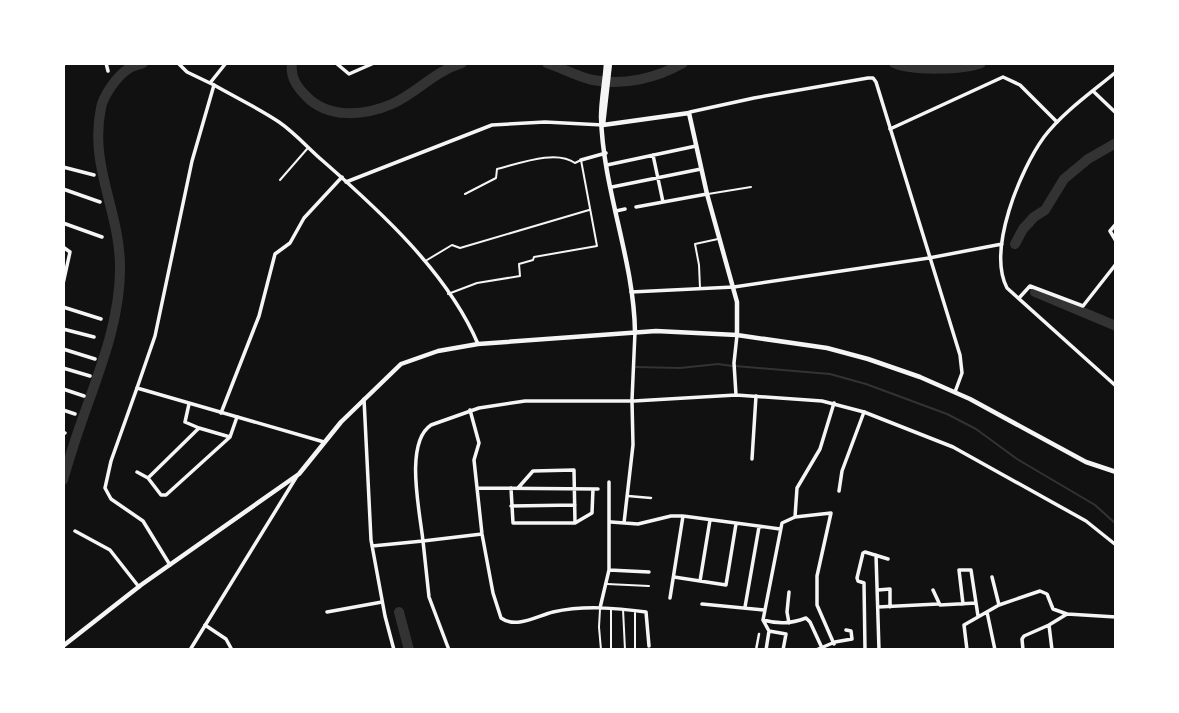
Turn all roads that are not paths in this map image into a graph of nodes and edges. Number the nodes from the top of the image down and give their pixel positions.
1 (106, 63) edge
2 (178, 63) edge
3 (226, 63) edge
4 (336, 63) edge
5 (374, 63) edge
6 (608, 63) edge
7 (108, 71) dead end
8 (1116, 72) edge
9 (212, 84) junction
10 (1093, 91) junction
11 (689, 113) junction
12 (1116, 113) edge
13 (1057, 122) junction
14 (603, 125) junction
15 (890, 130) junction
16 (696, 146) junction
17 (308, 148) junction
18 (606, 153) junction
19 (653, 155) junction
20 (581, 160) junction
21 (607, 165) junction
22 (63, 167) edge
23 (701, 169) junction
24 (94, 175) dead end
25 (342, 177) junction
26 (657, 178) junction
27 (280, 180) dead end
28 (346, 182) junction
29 (612, 187) junction
30 (751, 187) dead end
31 (63, 188) edge
32 (465, 194) dead end
33 (707, 194) junction
34 (100, 202) dead end
35 (663, 202) junction
36 (636, 207) dead end
37 (625, 209) dead end
38 (590, 210) junction
39 (616, 211) junction
40 (63, 223) edge
41 (1116, 224) edge
42 (102, 237) dead end
43 (719, 239) junction
44 (1116, 241) edge
45 (1002, 244) junction
46 (63, 247) edge
47 (929, 258) junction
48 (424, 261) junction
49 (1116, 264) edge
50 (63, 284) edge
51 (734, 287) junction
52 (700, 289) junction
53 (631, 292) junction
54 (448, 294) junction
55 (1019, 298) junction
56 (63, 307) edge
57 (101, 319) dead end
58 (63, 329) edge
59 (635, 332) junction
60 (737, 335) junction
61 (94, 337) dead end
62 (478, 344) junction
63 (63, 349) edge
64 (95, 359) dead end
65 (63, 368) edge
66 (90, 376) dead end
67 (1116, 386) edge
68 (137, 388) junction
69 (63, 389) edge
70 (955, 392) junction
71 (736, 395) junction
72 (84, 396) dead end
73 (756, 396) junction
74 (364, 398) junction
75 (632, 401) junction
76 (834, 403) junction
77 (190, 404) junction
78 (63, 410) edge
79 (470, 411) junction
80 (864, 412) junction
81 (220, 413) junction
82 (75, 414) dead end
83 (237, 418) junction
84 (199, 428) junction
85 (230, 437) junction
86 (324, 442) junction
87 (752, 459) dead end
88 (137, 472) dead end
89 (1116, 472) edge
90 (299, 474) junction
91 (148, 478) junction
92 (609, 482) dead end
93 (477, 488) junction
94 (511, 488) junction
95 (518, 488) junction
96 (575, 489) junction
97 (839, 491) dead end
98 (628, 496) junction
99 (651, 498) dead end
100 (575, 505) junction
101 (511, 506) junction
102 (683, 516) junction
103 (795, 517) junction
104 (710, 520) junction
105 (611, 522) junction
106 (575, 523) junction
107 (624, 523) junction
108 (736, 524) junction
109 (759, 527) junction
110 (780, 529) junction
111 (75, 531) dead end
112 (482, 534) junction
113 (423, 541) junction
114 (1116, 545) edge
115 (372, 546) junction
116 (876, 555) junction
117 (888, 559) dead end
118 (170, 565) junction
119 (609, 569) junction
120 (649, 572) dead end
121 (674, 577) junction
122 (992, 577) dead end
123 (700, 581) junction
124 (606, 584) junction
125 (649, 586) dead end
126 (139, 587) junction
127 (878, 590) junction
128 (933, 590) dead end
129 (789, 592) dead end
130 (670, 598) dead end
131 (382, 602) junction
132 (976, 603) junction
133 (702, 604) dead end
134 (938, 604) junction
135 (963, 604) junction
136 (999, 605) junction
137 (745, 607) junction
138 (878, 607) junction
139 (890, 607) junction
140 (600, 608) junction
141 (611, 608) junction
142 (623, 609) junction
143 (764, 610) junction
144 (635, 611) junction
145 (327, 612) dead end
146 (987, 612) junction
147 (1067, 614) junction
148 (978, 617) junction
149 (1116, 617) edge
150 (763, 620) junction
151 (789, 623) junction
152 (205, 625) junction
153 (1049, 625) junction
154 (846, 630) dead end
155 (769, 631) junction
156 (759, 634) dead end
157 (833, 643) junction
158 (63, 646) edge
159 (649, 646) dead end
160 (822, 648) junction
161 (190, 650) edge
162 (232, 650) edge
163 (394, 650) edge
164 (449, 650) edge
165 (601, 650) edge
166 (611, 650) edge
167 (625, 650) edge
168 (635, 650) edge
169 (757, 650) edge
170 (766, 650) edge
171 (783, 650) edge
172 (816, 650) edge
173 (865, 650) edge
174 (879, 650) edge
175 (967, 650) edge
176 (995, 650) edge
177 (1023, 650) edge
178 (1052, 650) edge

1 - 7 street
2 - 9 street
3 - 9 street
4 - 5 street
6 - 14 main road
8 - 10 street
9 - 17 street
9 - 68 street
10 - 12 street
10 - 13 street
11 - 14 main road
11 - 15 street
11 - 16 main road
13 - 15 street
13 - 45 street
14 - 18 main road
14 - 28 street
15 - 47 street
16 - 19 street
16 - 23 main road
17 - 25 street
17 - 27 lane
18 - 20 street
18 - 21 main road
19 - 21 street
19 - 26 street
20 - 32 lane
20 - 38 lane
21 - 29 main road
22 - 24 street
23 - 26 street
23 - 33 main road
25 - 28 street
25 - 81 street
26 - 29 street
26 - 35 street
28 - 48 street
29 - 39 main road
30 - 33 lane
31 - 34 street
33 - 35 street
33 - 43 main road
35 - 36 street
37 - 39 street
38 - 48 lane
38 - 54 lane
39 - 53 main road
40 - 42 street
41 - 44 street
43 - 51 main road
43 - 52 lane
45 - 47 street
45 - 55 street
46 - 50 street
47 - 51 street
47 - 70 street
48 - 54 street
49 - 55 street
51 - 52 street
51 - 60 main road
52 - 53 street
53 - 59 main road
54 - 62 street
55 - 67 street
56 - 57 street
58 - 61 street
59 - 60 main road
59 - 62 main road
59 - 75 street
60 - 70 main road
60 - 71 street
62 - 74 main road
63 - 64 street
65 - 66 street
68 - 77 street
68 - 118 street
69 - 72 street
70 - 89 main road
71 - 73 street
71 - 75 street
73 - 76 street
73 - 87 street
74 - 86 main road
74 - 115 street
75 - 79 street
75 - 98 street
76 - 80 street
76 - 103 street
77 - 81 street
77 - 84 street
78 - 82 street
79 - 93 street
79 - 113 street
80 - 97 street
80 - 114 street
81 - 83 street
83 - 85 street
83 - 86 street
84 - 85 street
84 - 91 street
85 - 91 street
86 - 90 main road
88 - 91 street
90 - 118 main road
90 - 152 street
92 - 105 street
93 - 94 street
93 - 112 street
94 - 95 street
94 - 101 street
95 - 96 street
95 - 96 street
96 - 100 street
96 - 106 street
98 - 99 street
98 - 107 street
100 - 101 street
100 - 106 street
101 - 106 street
102 - 104 street
102 - 107 street
102 - 121 street
103 - 110 street
103 - 157 street
104 - 108 street
104 - 123 street
105 - 107 street
105 - 119 street
108 - 109 street
108 - 123 street
109 - 110 street
109 - 137 street
110 - 143 street
111 - 126 street
112 - 113 street
112 - 140 street
113 - 115 street
113 - 164 street
115 - 131 street
116 - 117 street
116 - 127 street
116 - 173 street
118 - 126 main road
119 - 120 street
119 - 124 street
121 - 123 street
121 - 130 street
122 - 136 street
124 - 125 lane
124 - 140 street
126 - 158 main road
127 - 138 street
127 - 139 street
128 - 134 street
129 - 151 street
131 - 145 street
131 - 163 street
132 - 135 street
132 - 135 street
132 - 148 street
133 - 137 street
134 - 135 street
134 - 139 street
136 - 146 street
136 - 147 street
137 - 143 street
138 - 139 street
138 - 174 street
140 - 141 street
140 - 165 lane
141 - 142 street
141 - 166 lane
142 - 144 street
142 - 167 lane
143 - 150 street
144 - 159 street
144 - 168 lane
146 - 148 street
146 - 176 street
147 - 149 street
147 - 153 street
148 - 175 street
150 - 151 street
150 - 155 street
151 - 160 street
152 - 161 street
152 - 162 street
153 - 177 street
153 - 178 street
154 - 157 street
155 - 170 street
155 - 171 street
156 - 169 street
157 - 160 street
160 - 172 street

